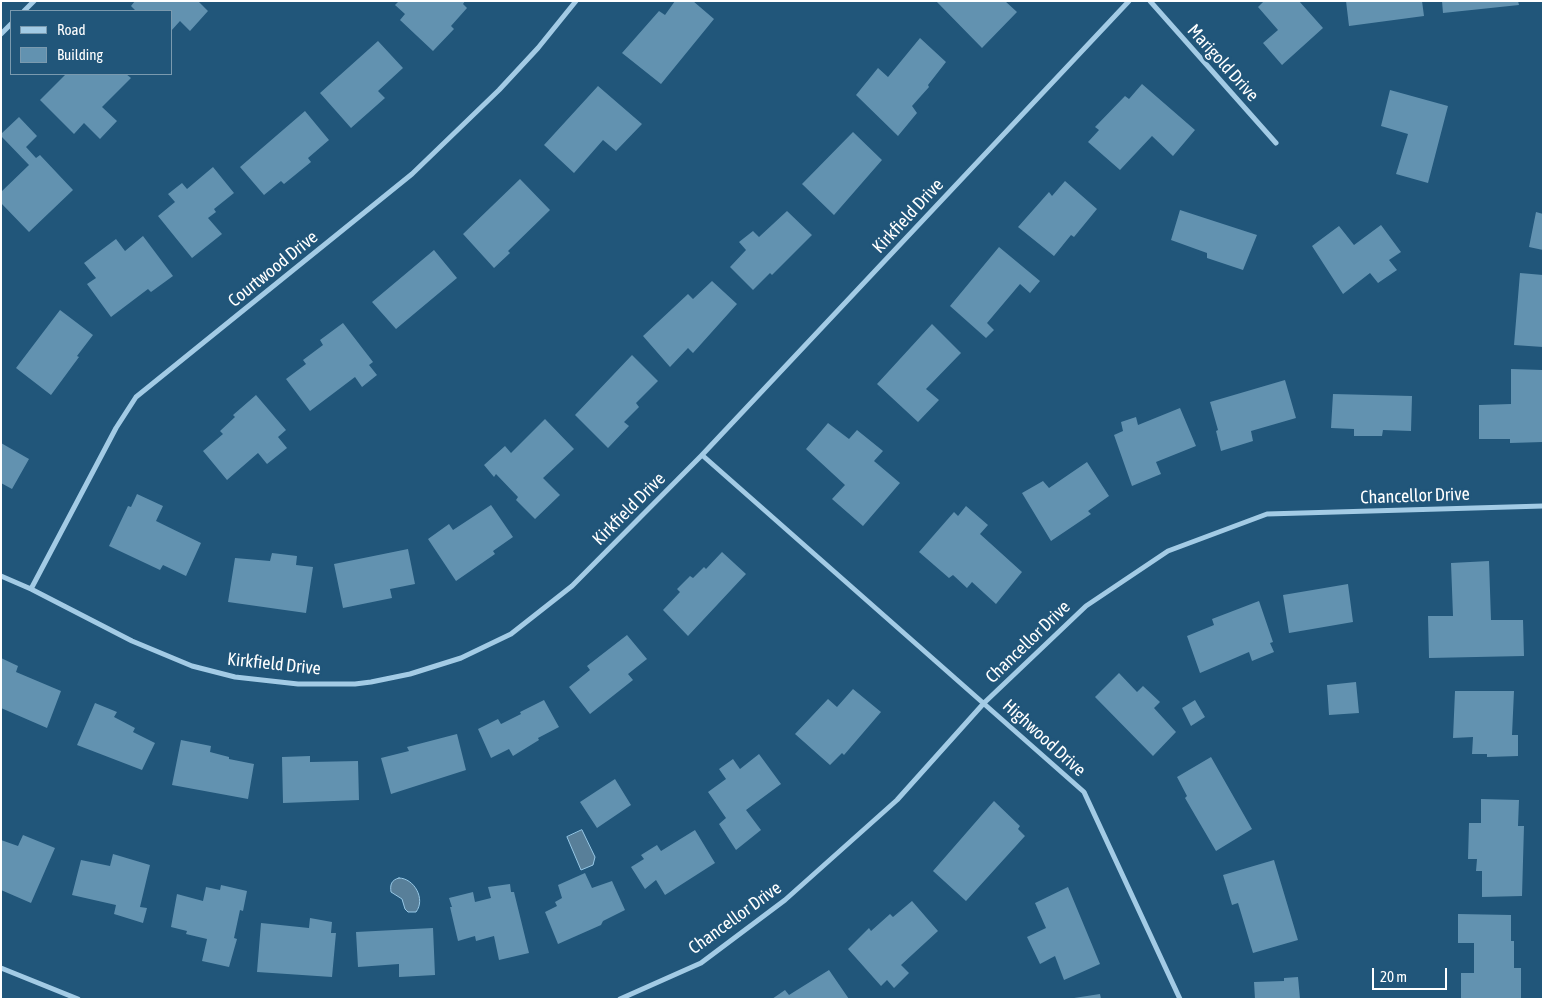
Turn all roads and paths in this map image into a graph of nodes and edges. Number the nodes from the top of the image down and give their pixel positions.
1 (34, 1) edge
2 (576, 1) edge
3 (1129, 1) edge
4 (1150, 1) edge
5 (25, 10) edge
6 (10, 25) edge
7 (1, 34) edge
8 (1276, 143) dead end
9 (702, 455) junction
10 (1543, 506) edge
11 (1, 576) edge
12 (31, 589) junction
13 (984, 703) junction
14 (1, 968) edge
15 (78, 999) edge
16 (620, 999) edge
17 (1180, 999) edge

1 - 5 street
2 - 12 street, Courtwood Drive
3 - 9 street, Kirkfield Drive
4 - 8 street, Marigold Drive
6 - 7 street
9 - 12 street, Kirkfield Drive
9 - 13 street, Highwood Drive
10 - 13 street, Chancellor Drive
11 - 12 street, Kirkfield Drive
13 - 16 street, Chancellor Drive
13 - 17 street, Highwood Drive
14 - 15 street

